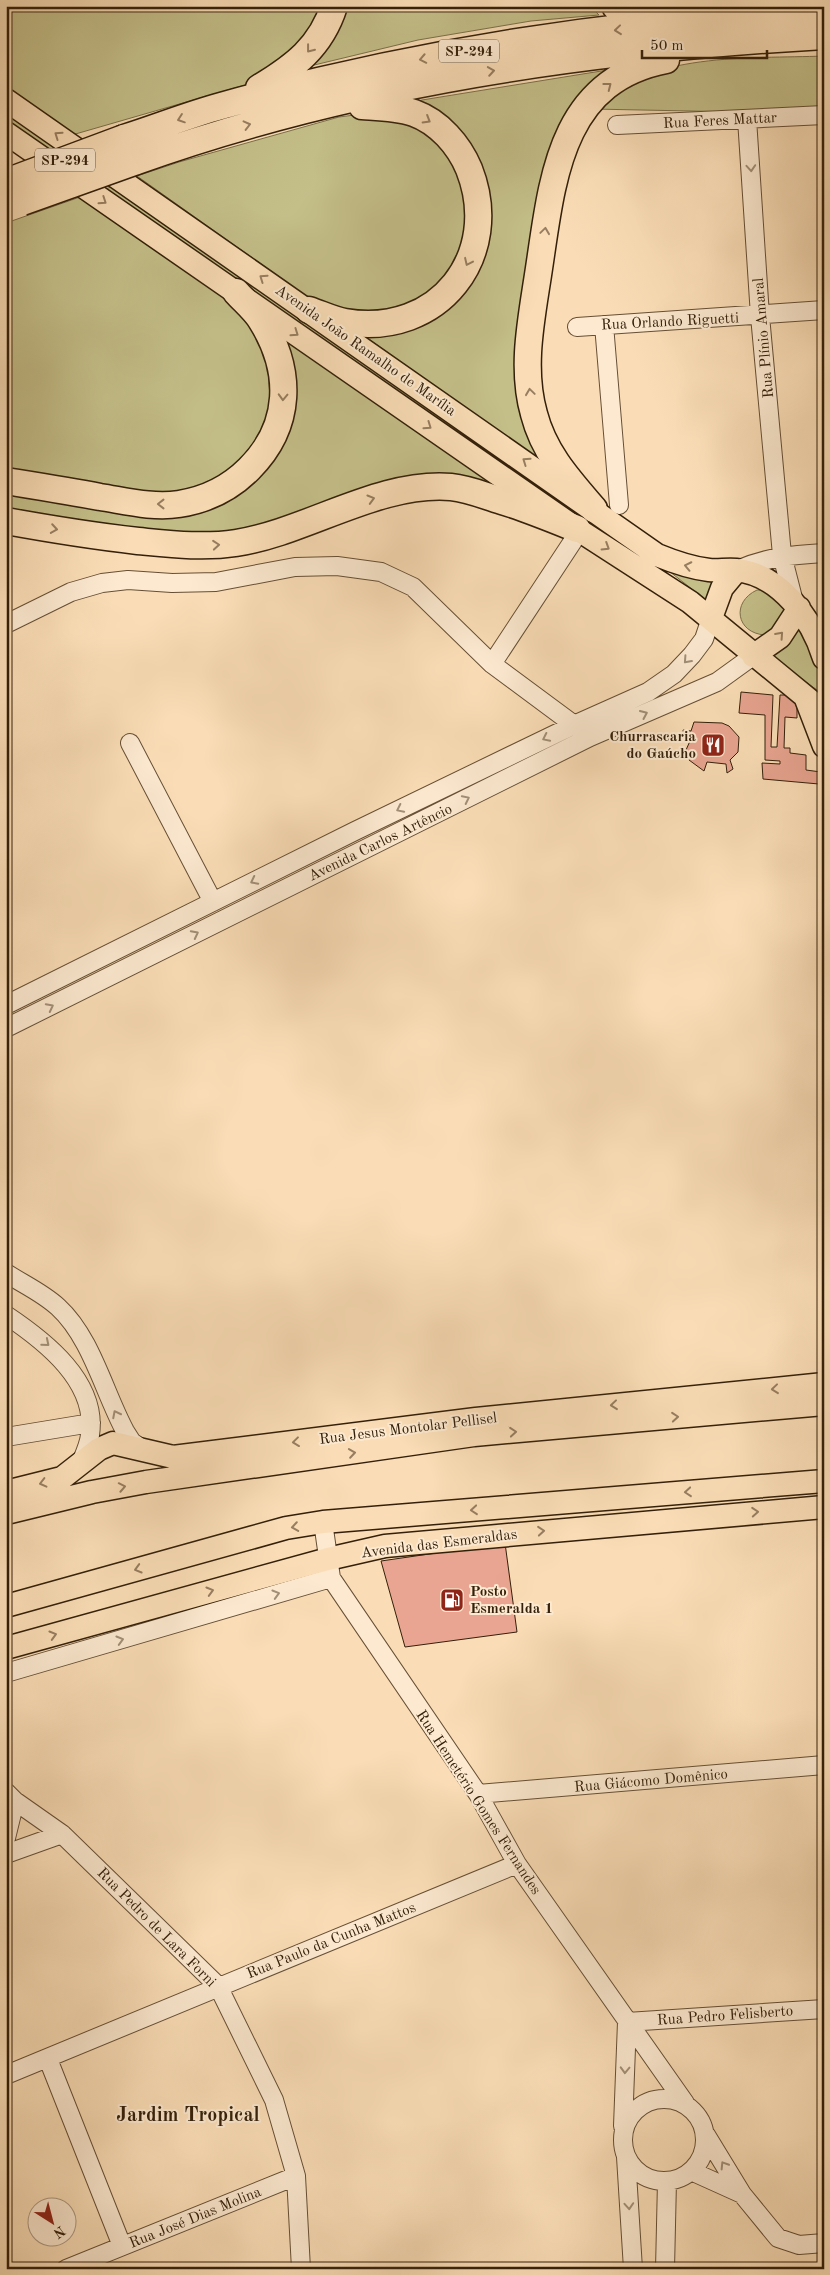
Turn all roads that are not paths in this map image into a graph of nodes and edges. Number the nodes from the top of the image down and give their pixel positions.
1 (334, 6) edge
2 (616, 6) edge
3 (824, 11) edge
4 (753, 15) junction
5 (824, 36) edge
6 (782, 38) junction
7 (6, 100) edge
8 (328, 105) junction
9 (220, 106) junction
10 (824, 115) edge
11 (748, 119) junction
12 (617, 125) dead end
13 (6, 133) edge
14 (6, 182) edge
15 (14, 205) edge
16 (236, 292) junction
17 (309, 310) junction
18 (824, 310) edge
19 (760, 316) junction
20 (604, 325) junction
21 (576, 327) dead end
22 (6, 481) edge
23 (607, 507) junction
24 (6, 521) edge
25 (575, 535) junction
26 (824, 553) edge
27 (782, 555) junction
28 (737, 570) junction
29 (797, 605) junction
30 (711, 618) junction
31 (6, 624) edge
32 (823, 653) edge
33 (753, 656) junction
34 (492, 664) junction
35 (806, 698) junction
36 (824, 712) edge
37 (574, 724) junction
38 (590, 737) junction
39 (130, 743) dead end
40 (824, 746) edge
41 (355, 831) junction
42 (363, 850) junction
43 (213, 902) junction
44 (6, 1004) edge
45 (6, 1028) edge
46 (6, 1273) edge
47 (6, 1315) edge
48 (821, 1394) edge
49 (91, 1422) junction
50 (6, 1437) edge
51 (146, 1452) junction
52 (80, 1465) junction
53 (824, 1481) edge
54 (146, 1482) junction
55 (722, 1489) junction
56 (6, 1492) edge
57 (92, 1492) junction
58 (824, 1507) edge
59 (6, 1513) edge
60 (725, 1514) junction
61 (323, 1522) junction
62 (329, 1568) junction
63 (6, 1606) edge
64 (6, 1648) edge
65 (6, 1673) edge
66 (824, 1765) edge
67 (478, 1794) junction
68 (11, 1796) edge
69 (62, 1834) junction
70 (6, 1838) edge
71 (6, 1854) edge
72 (517, 1864) junction
73 (218, 1986) junction
74 (824, 2009) edge
75 (627, 2022) junction
76 (48, 2059) junction
77 (6, 2075) edge
78 (685, 2103) junction
79 (623, 2131) junction
80 (706, 2135) junction
81 (626, 2157) junction
82 (691, 2171) junction
83 (296, 2176) junction
84 (667, 2181) junction
85 (742, 2194) junction
86 (824, 2243) edge
87 (122, 2246) junction
88 (66, 2269) edge
89 (301, 2269) edge
90 (633, 2269) edge
91 (665, 2269) edge

1 -> 9 highway
2 - 4 highway
3 - 4 highway, SP-294
4 -> 9 highway, SP-294
5 - 6 highway, SP-294
8 -> 6 highway, SP-294
23 -> 6 highway
17 -> 7 main road, Avenida João Ramalho de Marília
15 -> 8 highway, SP-294, bridge
8 -> 17 highway
9 -> 14 highway, SP-294, bridge
10 - 11 street, Rua Feres Mattar
11 - 12 street, Rua Feres Mattar
11 -> 19 street, Rua Plínio Amaral
13 -> 16 main road, Avenida João Ramalho de Marília
16 -> 22 highway
16 -> 25 main road, Avenida João Ramalho de Marília
23 -> 17 main road, Avenida João Ramalho de Marília
18 - 19 street, Rua Orlando Riguetti
19 - 20 street, Rua Orlando Riguetti
19 - 27 street, Rua Plínio Amaral
20 - 21 street, Rua Orlando Riguetti
20 - 23 street
28 -> 23 main road, Avenida João Ramalho de Marília
24 -> 25 highway
25 -> 30 main road, Avenida João Ramalho de Marília
25 - 34 street
26 - 27 street
27 - 28 street
27 - 29 street, Rua Plínio Amaral
28 - 29 main road
28 - 30 main road
29 - 32 main road
33 -> 29 main road
30 - 33 main road
30 -> 37 street, Avenida Carlos Artêncio
31 - 34 street
33 - 35 main road
38 -> 33 street, Avenida Carlos Artêncio
34 - 37 street
35 - 36 main road
35 - 40 main road
37 - 38 street
37 -> 41 street, Avenida Carlos Artêncio
42 -> 38 street, Avenida Carlos Artêncio
39 - 43 street
41 - 42 street
41 -> 43 street, Avenida Carlos Artêncio
45 -> 42 street, Avenida Carlos Artêncio
43 - 44 street, Avenida Carlos Artêncio
51 -> 46 street
47 -> 49 street
48 -> 51 main road, Rua Jesus Montolar Pellisel
54 -> 48 main road, Rua Jesus Montolar Pellisel
49 - 50 street
49 - 52 street
51 - 52 main road, Rua Jesus Montolar Pellisel
51 - 54 main road
52 -> 56 main road, Rua Jesus Montolar Pellisel
52 - 57 main road
53 - 55 main road, Avenida das Esmeraldas
57 -> 54 main road, Rua Jesus Montolar Pellisel
55 - 60 main road
55 -> 61 main road, Avenida das Esmeraldas
57 - 59 main road, Rua Jesus Montolar Pellisel
60 -> 58 main road, Avenida das Esmeraldas
62 -> 60 main road, Avenida das Esmeraldas
61 - 62 street, Rua Hemetério Gomes Fernandes
61 -> 63 main road, Avenida das Esmeraldas
64 -> 62 main road, Avenida das Esmeraldas
65 -> 62 street
62 - 67 street, Rua Hemetério Gomes Fernandes
66 - 67 street, Rua Giácomo Domênico
67 - 72 street, Rua Hemetério Gomes Fernandes
68 - 69 street, Rua Pedro de Lara Forni
68 - 70 street
69 - 71 street
69 - 73 street, Rua Pedro de Lara Forni
72 - 73 street, Rua Paulo da Cunha Mattos
72 - 75 street, Rua Hemetério Gomes Fernandes
73 - 76 street, Rua Paulo da Cunha Mattos
73 - 83 street, Rua Pedro de Lara Forni
74 - 75 street, Rua Pedro Felisberto
75 - 78 street, Rua Hemetério Gomes Fernandes
75 -> 79 street
76 - 77 street, Rua Paulo da Cunha Mattos
76 - 87 street
78 - 79 street
78 - 80 street, Rua Hemetério Gomes Fernandes
79 - 81 street
80 - 82 street
85 -> 80 street, Rua Hemetério Gomes Fernandes
81 - 84 street
81 -> 90 street
82 - 84 street
82 - 85 street, Rua Hemetério Gomes Fernandes
83 - 87 street, Rua José Dias Molina
83 - 89 street, Rua Pedro de Lara Forni
84 - 91 street
85 - 86 street, Rua Hemetério Gomes Fernandes
87 - 88 street, Rua José Dias Molina

